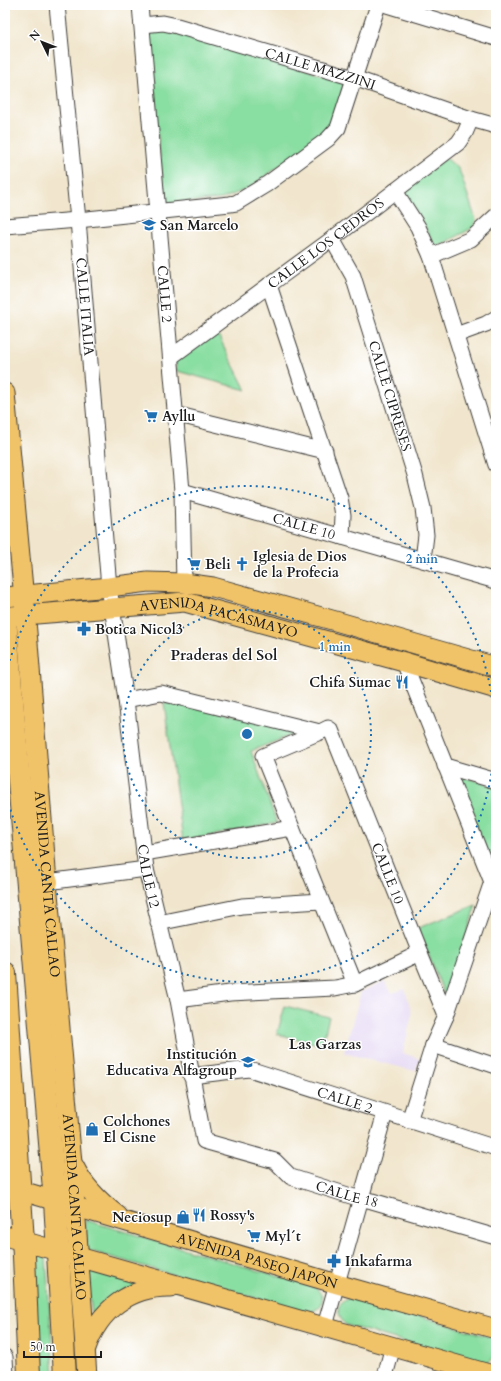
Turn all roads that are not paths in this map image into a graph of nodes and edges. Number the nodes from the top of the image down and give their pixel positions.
1 (57, 5) edge
2 (140, 5) edge
3 (378, 5) edge
4 (387, 5) edge
5 (142, 25) junction
6 (496, 38) edge
7 (354, 78) junction
8 (470, 119) junction
9 (496, 126) edge
10 (395, 191) junction
11 (158, 212) junction
12 (496, 216) edge
13 (78, 220) junction
14 (5, 226) edge
15 (332, 239) junction
16 (431, 256) junction
17 (269, 285) junction
18 (496, 318) edge
19 (456, 335) junction
20 (171, 357) junction
21 (5, 393) edge
22 (175, 414) junction
23 (325, 451) junction
24 (496, 464) edge
25 (182, 491) junction
26 (342, 537) junction
27 (423, 560) junction
28 (496, 578) edge
29 (184, 583) junction
30 (109, 587) junction
31 (51, 593) junction
32 (14, 597) edge
33 (113, 608) junction
34 (54, 613) junction
35 (12, 617) edge
36 (404, 662) junction
37 (496, 667) edge
38 (496, 689) edge
39 (126, 700) junction
40 (326, 731) junction
41 (445, 766) junction
42 (496, 781) edge
43 (292, 828) junction
44 (144, 853) junction
45 (26, 854) junction
46 (146, 869) junction
47 (494, 876) edge
48 (47, 882) junction
49 (321, 901) junction
50 (158, 923) junction
51 (420, 953) junction
52 (5, 973) edge
53 (354, 984) junction
54 (178, 1000) junction
55 (446, 1016) junction
56 (433, 1045) junction
57 (496, 1066) edge
58 (191, 1076) junction
59 (385, 1112) junction
60 (409, 1121) junction
61 (204, 1141) joint
62 (496, 1148) edge
63 (72, 1163) junction
64 (10, 1189) edge
65 (361, 1198) junction
66 (65, 1204) junction
67 (123, 1221) junction
68 (496, 1237) edge
69 (17, 1244) edge
70 (78, 1256) junction
71 (58, 1263) junction
72 (337, 1284) junction
73 (186, 1287) junction
74 (326, 1326) junction
75 (496, 1329) edge
76 (394, 1346) junction
77 (85, 1351) junction
78 (5, 1357) edge
79 (27, 1372) edge
80 (6, 1376) edge
81 (64, 1376) edge
82 (86, 1376) edge
83 (385, 1376) edge
84 (496, 1376) edge

1 - 13 street, CALLE ITALIA
2 - 5 street, CALLE 2
3 - 7 street
4 - 6 street
5 - 7 street, CALLE MAZZINI
5 - 11 street, CALLE 2
7 - 8 street, CALLE MAZZINI
7 - 11 street
8 - 9 street, CALLE MAZZINI
8 - 10 street, CALLE LOS CEDROS
10 - 15 street, CALLE LOS CEDROS
10 - 16 street
11 - 13 street
11 - 20 street, CALLE 2
12 - 16 street
13 - 14 street
13 - 30 street, CALLE ITALIA
15 - 17 street, CALLE LOS CEDROS
15 - 27 street, CALLE CIPRESES
16 - 19 street
17 - 20 street, CALLE LOS CEDROS
17 - 23 street
18 - 19 street
19 - 24 street
20 - 22 street, CALLE 2
21 - 32 main road, AVENIDA CANTA CALLAO
22 - 23 street
22 - 25 street, CALLE 2
23 - 26 street
25 - 26 street, CALLE 10
25 - 29 street, CALLE 2
26 - 27 street, CALLE 10
27 - 28 street, CALLE 10
29 - 30 main road, AVENIDA PACASMAYO
29 - 37 main road, AVENIDA PACASMAYO
30 - 31 main road, AVENIDA PACASMAYO
30 - 33 street, CALLE ITALIA
31 - 32 main road, AVENIDA PACASMAYO
31 - 34 main road
32 - 35 main road, AVENIDA CANTA CALLAO
33 - 34 main road, AVENIDA PACASMAYO
33 - 36 main road, AVENIDA PACASMAYO
33 - 39 street, CALLE 12
34 - 35 main road, AVENIDA PACASMAYO
35 - 45 highway, AVENIDA CANTA CALLAO
35 - 48 main road, AVENIDA CANTA CALLAO
36 - 38 main road, AVENIDA PACASMAYO
36 - 41 street
39 - 40 street
39 - 44 street, CALLE 12
40 - 43 street
40 - 51 street, CALLE 10
41 - 42 street
41 - 47 street
43 - 44 street
43 - 49 street
44 - 46 street, CALLE 12
45 - 48 highway
45 - 66 highway, AVENIDA CANTA CALLAO
46 - 48 street
46 - 50 street, CALLE 12
47 - 55 street
48 - 63 main road, AVENIDA CANTA CALLAO
49 - 50 street
49 - 53 street
50 - 54 street, CALLE 12
51 - 53 street
51 - 55 street, CALLE 10
52 - 64 highway
53 - 54 street
54 - 58 street, CALLE 12
55 - 56 street
56 - 57 street
56 - 60 street
58 - 59 street, CALLE 2
58 - 61 street, CALLE 12
59 - 60 street, CALLE 2
59 - 65 street
60 - 62 street, CALLE 2
61 - 65 street, CALLE 18
63 - 66 main road, AVENIDA CANTA CALLAO
63 - 67 main road
64 - 66 main road, AVENIDA PASEO JAPÓN
64 - 69 highway
65 - 68 street, CALLE 18
65 - 72 street
66 - 67 main road, AVENIDA PASEO JAPÓN
66 - 70 main road, AVENIDA CANTA CALLAO
66 - 71 highway, AVENIDA CANTA CALLAO
67 - 72 main road, AVENIDA PASEO JAPÓN
69 - 71 main road
69 - 79 highway
70 - 71 main road
70 - 73 main road
70 - 77 main road, AVENIDA CANTA CALLAO
71 - 81 highway, AVENIDA CANTA CALLAO
72 - 74 street
72 - 75 main road, AVENIDA PASEO JAPÓN
73 - 74 main road
73 - 77 main road
74 - 76 main road
76 - 83 street
76 - 84 main road
77 - 82 main road, AVENIDA CANTA CALLAO
78 - 80 street

